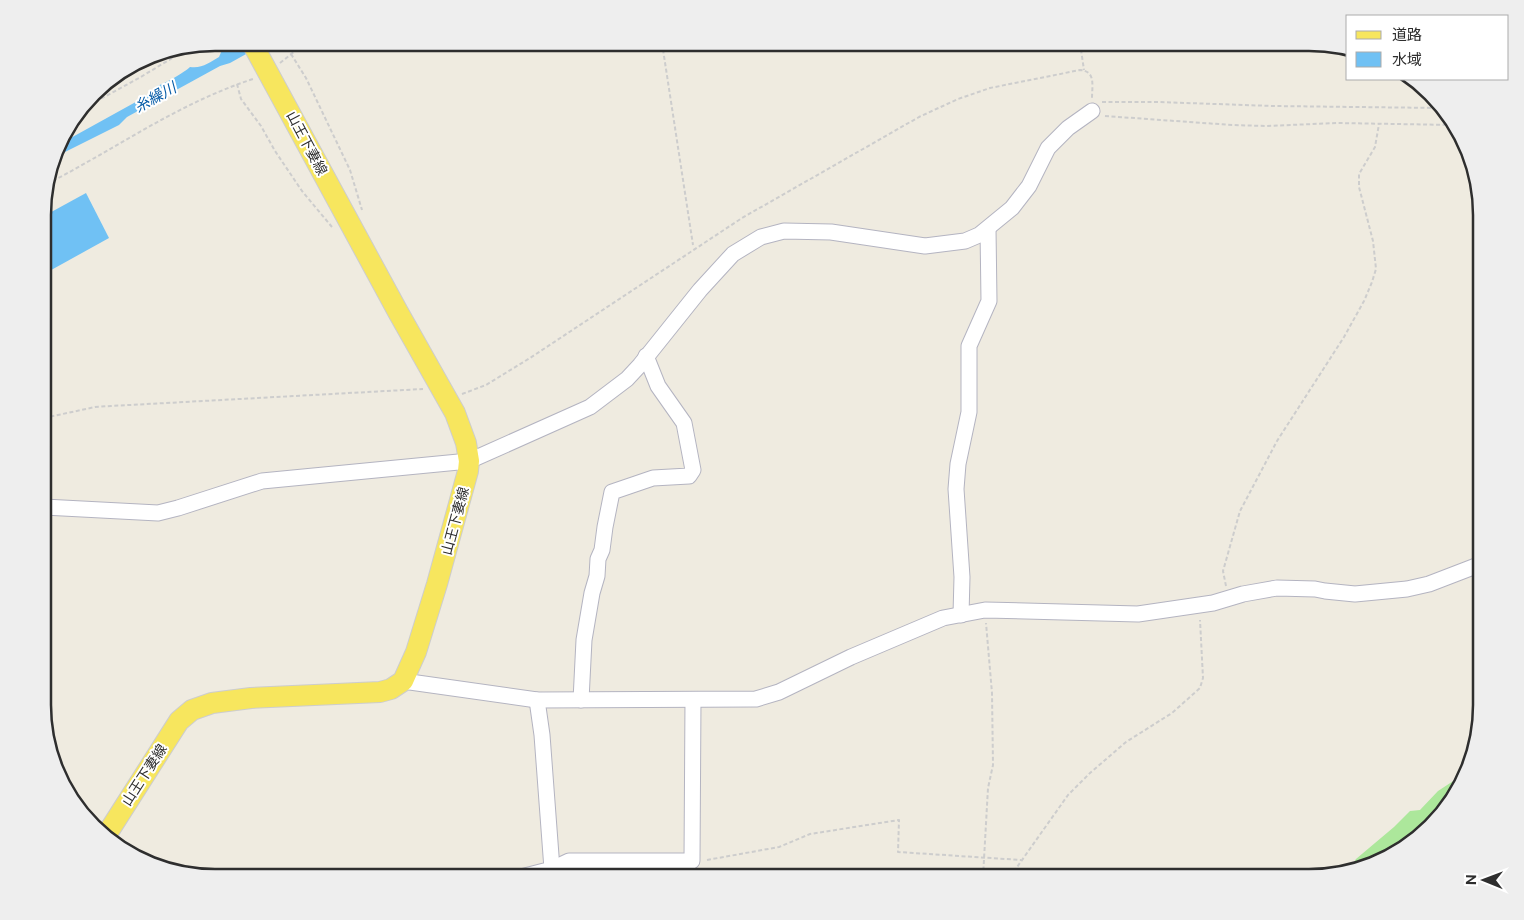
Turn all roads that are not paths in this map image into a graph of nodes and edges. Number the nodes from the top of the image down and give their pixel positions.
1 (258, 52) edge
2 (1092, 106) road end
3 (988, 229) junction
4 (646, 356) junction
5 (470, 461) junction
6 (51, 507) edge
7 (1472, 567) edge
8 (961, 615) junction
9 (403, 681) junction
10 (537, 700) junction
11 (581, 700) junction
12 (693, 700) junction
13 (109, 830) edge
14 (552, 869) joint

1 - 5 main road, 山王下妻線
2 - 3 street
3 - 4 street
3 - 8 street
4 - 5 street
4 - 11 street
5 - 6 street
5 - 9 main road, 山王下妻線
7 - 8 street
8 - 12 street
9 - 10 street
9 - 13 main road, 山王下妻線
10 - 11 street
10 - 14 street
11 - 12 street
12 - 14 street

